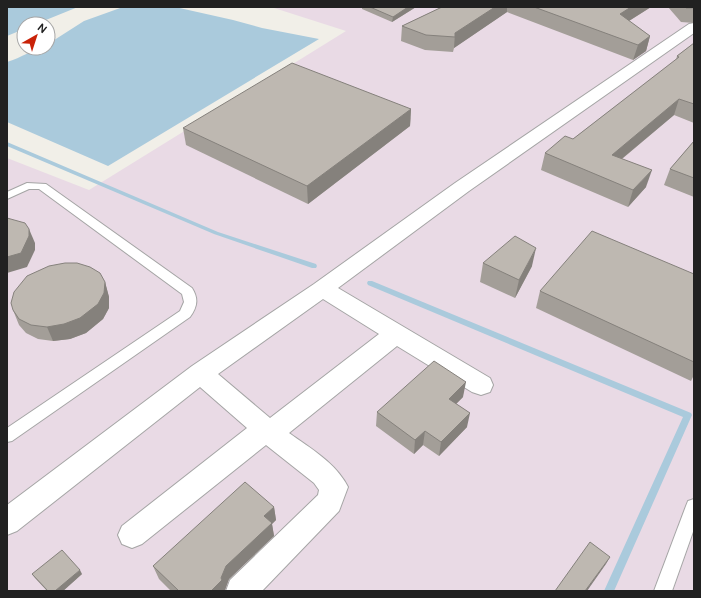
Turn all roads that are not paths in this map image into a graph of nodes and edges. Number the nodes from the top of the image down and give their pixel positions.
1 (694, 27) edge
2 (7, 196) edge
3 (322, 289) junction
4 (396, 334) junction
5 (201, 373) junction
6 (482, 385) dead end
7 (270, 433) junction
8 (7, 436) edge
9 (694, 506) edge
10 (7, 522) edge
11 (132, 535) dead end
12 (241, 591) edge
13 (663, 591) edge

1 - 3 street
2 - 8 lane
3 - 4 street
3 - 5 street
4 - 6 street
4 - 7 street
5 - 7 street
5 - 10 street
7 - 11 street
7 - 12 street
9 - 13 lane

